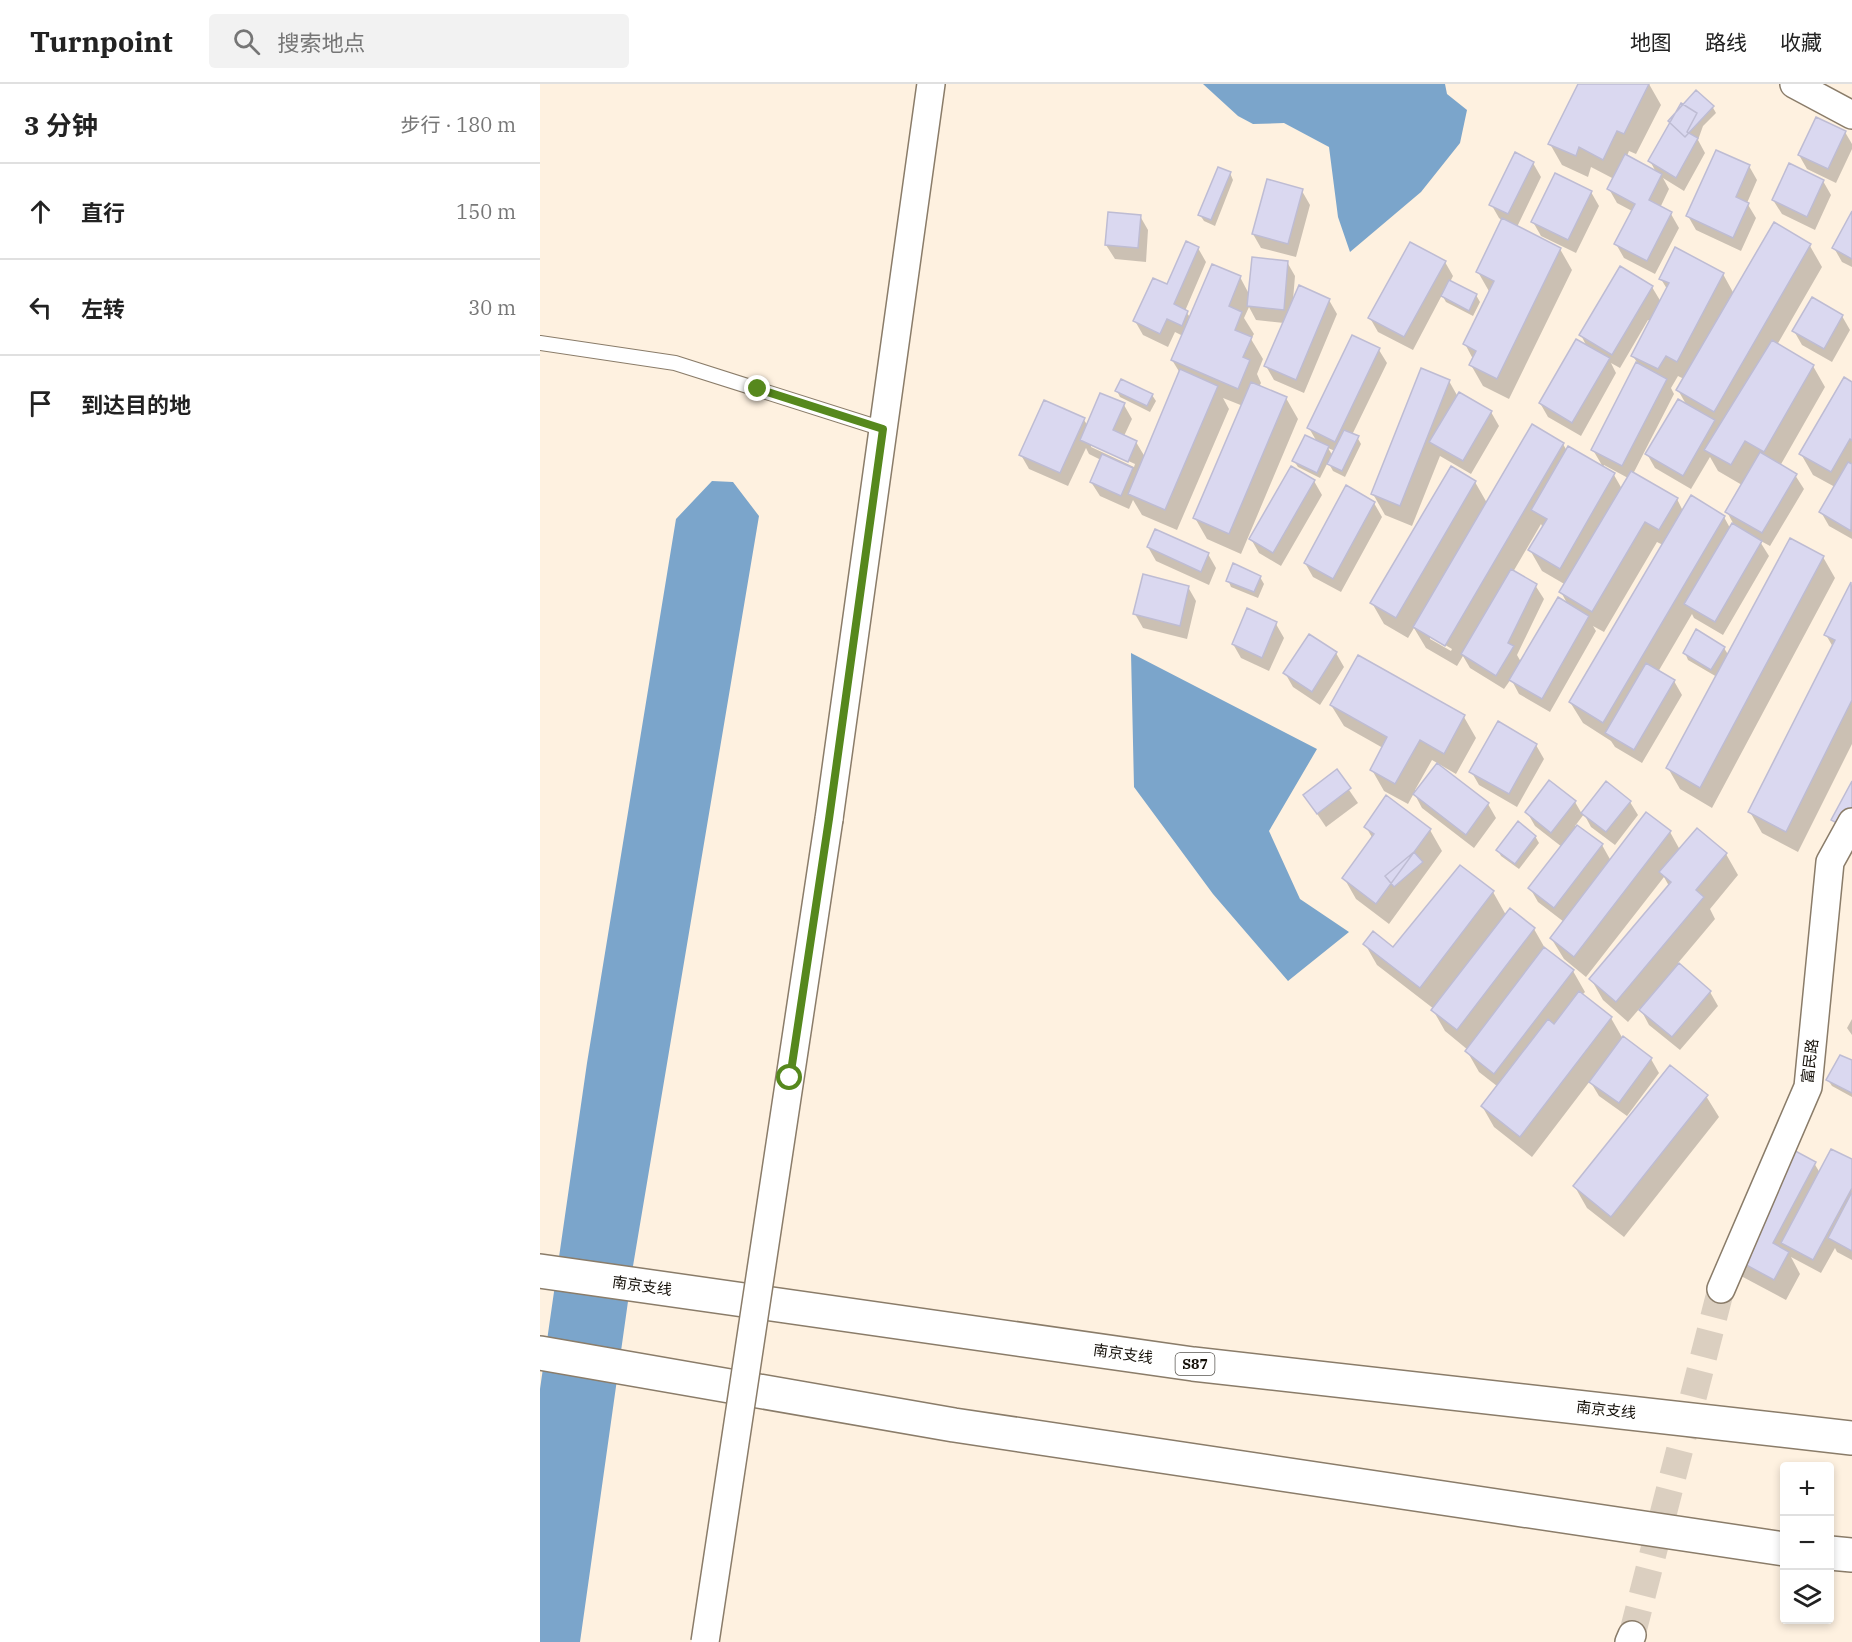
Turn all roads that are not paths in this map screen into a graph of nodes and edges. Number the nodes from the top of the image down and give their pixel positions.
1 (931, 84) edge
2 (1794, 84) edge
3 (1852, 115) edge
4 (540, 343) edge
5 (883, 429) junction
6 (1852, 822) edge
7 (540, 1271) edge
8 (1721, 1289) tunnel mouth
9 (540, 1353) edge
10 (1852, 1438) edge
11 (1780, 1547) edge
12 (1834, 1553) edge
13 (1852, 1555) edge
14 (705, 1642) edge

1 - 5 street
2 - 3 street
4 - 5 lane
5 - 14 street, bridge
6 - 8 street, 富民路
7 - 10 highway, 南京支线 / S87
9 - 11 highway
12 - 13 highway

